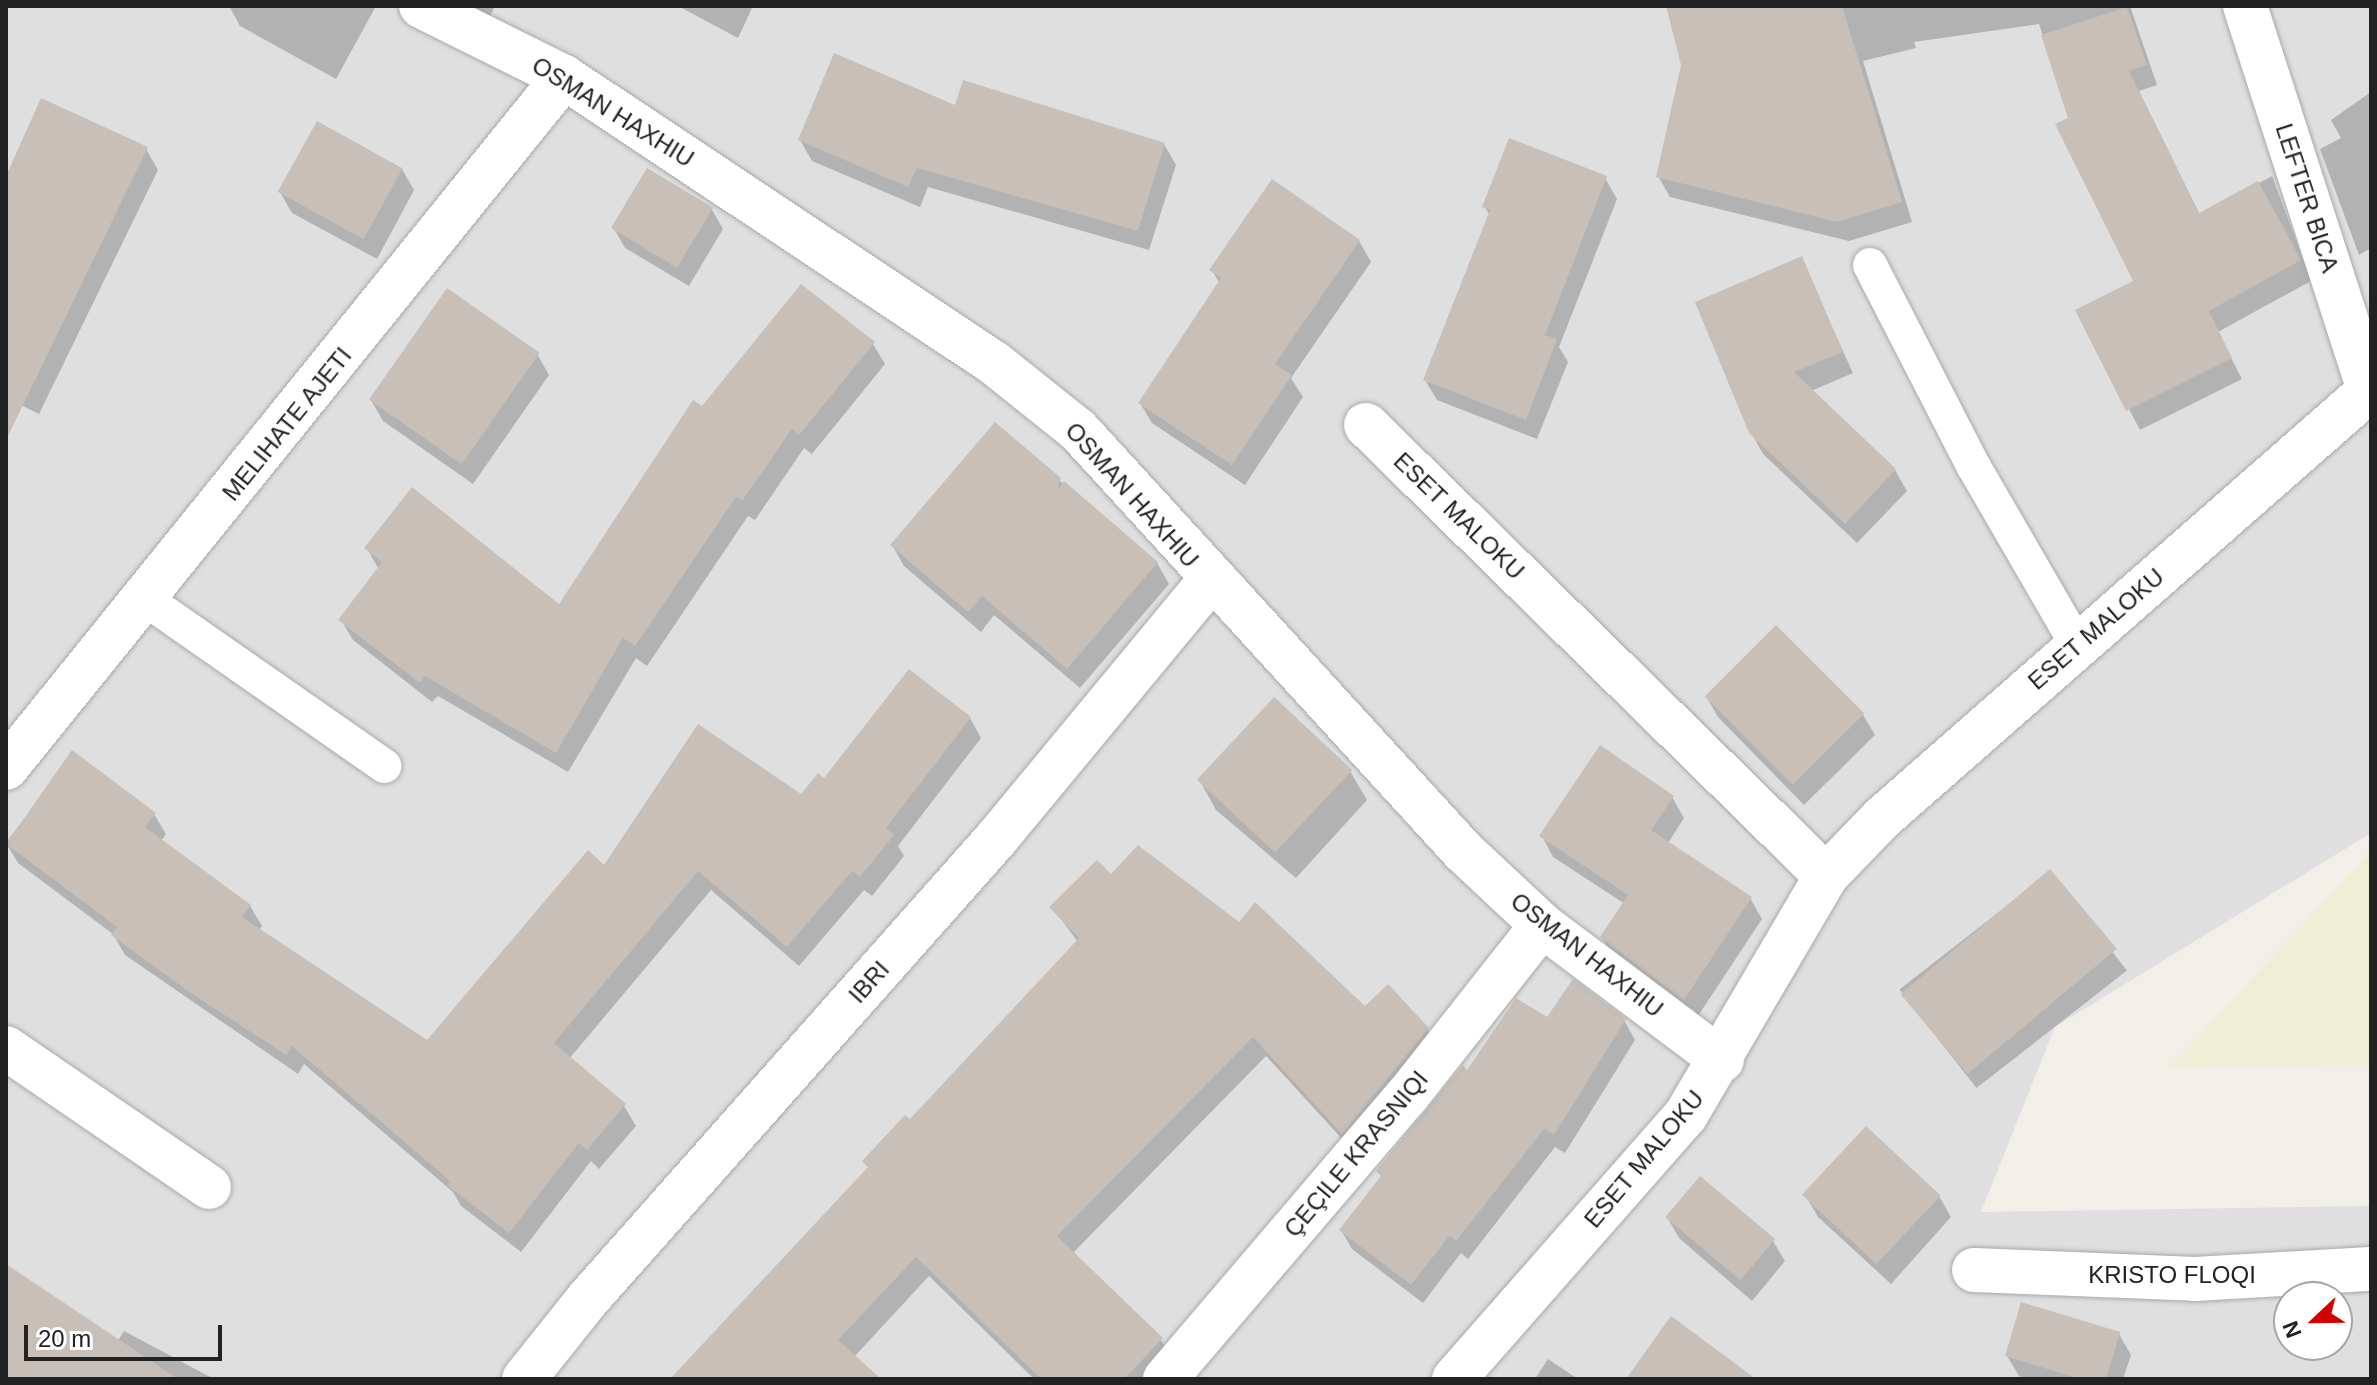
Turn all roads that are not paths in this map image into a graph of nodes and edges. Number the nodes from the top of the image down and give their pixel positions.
1 (421, 6) edge
2 (2245, 6) edge
3 (564, 77) junction
4 (1870, 265) dead end
5 (2370, 390) edge
6 (1366, 425) dead end
7 (1210, 580) junction
8 (145, 599) junction
9 (2077, 645) junction
10 (384, 766) dead end
11 (6, 768) edge
12 (1826, 876) junction
13 (1542, 925) junction
14 (6, 1048) edge
15 (1722, 1060) junction
16 (209, 1187) dead end
17 (2371, 1269) edge
18 (1974, 1270) dead end
19 (524, 1379) edge
20 (1165, 1379) edge
21 (1454, 1379) edge

1 - 3 street, OSMAN HAXHIU
2 - 5 street, LEFTER BICA
3 - 7 street, OSMAN HAXHIU
3 - 8 street, MELIHATE AJETI
4 - 9 lane
5 - 9 street, ESET MALOKU
6 - 12 street, ESET MALOKU
7 - 13 street, OSMAN HAXHIU
7 - 19 street, IBRI
8 - 10 lane
8 - 11 street, MELIHATE AJETI
9 - 12 street, ESET MALOKU
12 - 15 street, ESET MALOKU
13 - 15 street, OSMAN HAXHIU
13 - 20 street, ÇEÇILE KRASNIQI
14 - 16 street
15 - 21 street, ESET MALOKU
17 - 18 street, KRISTO FLOQI

